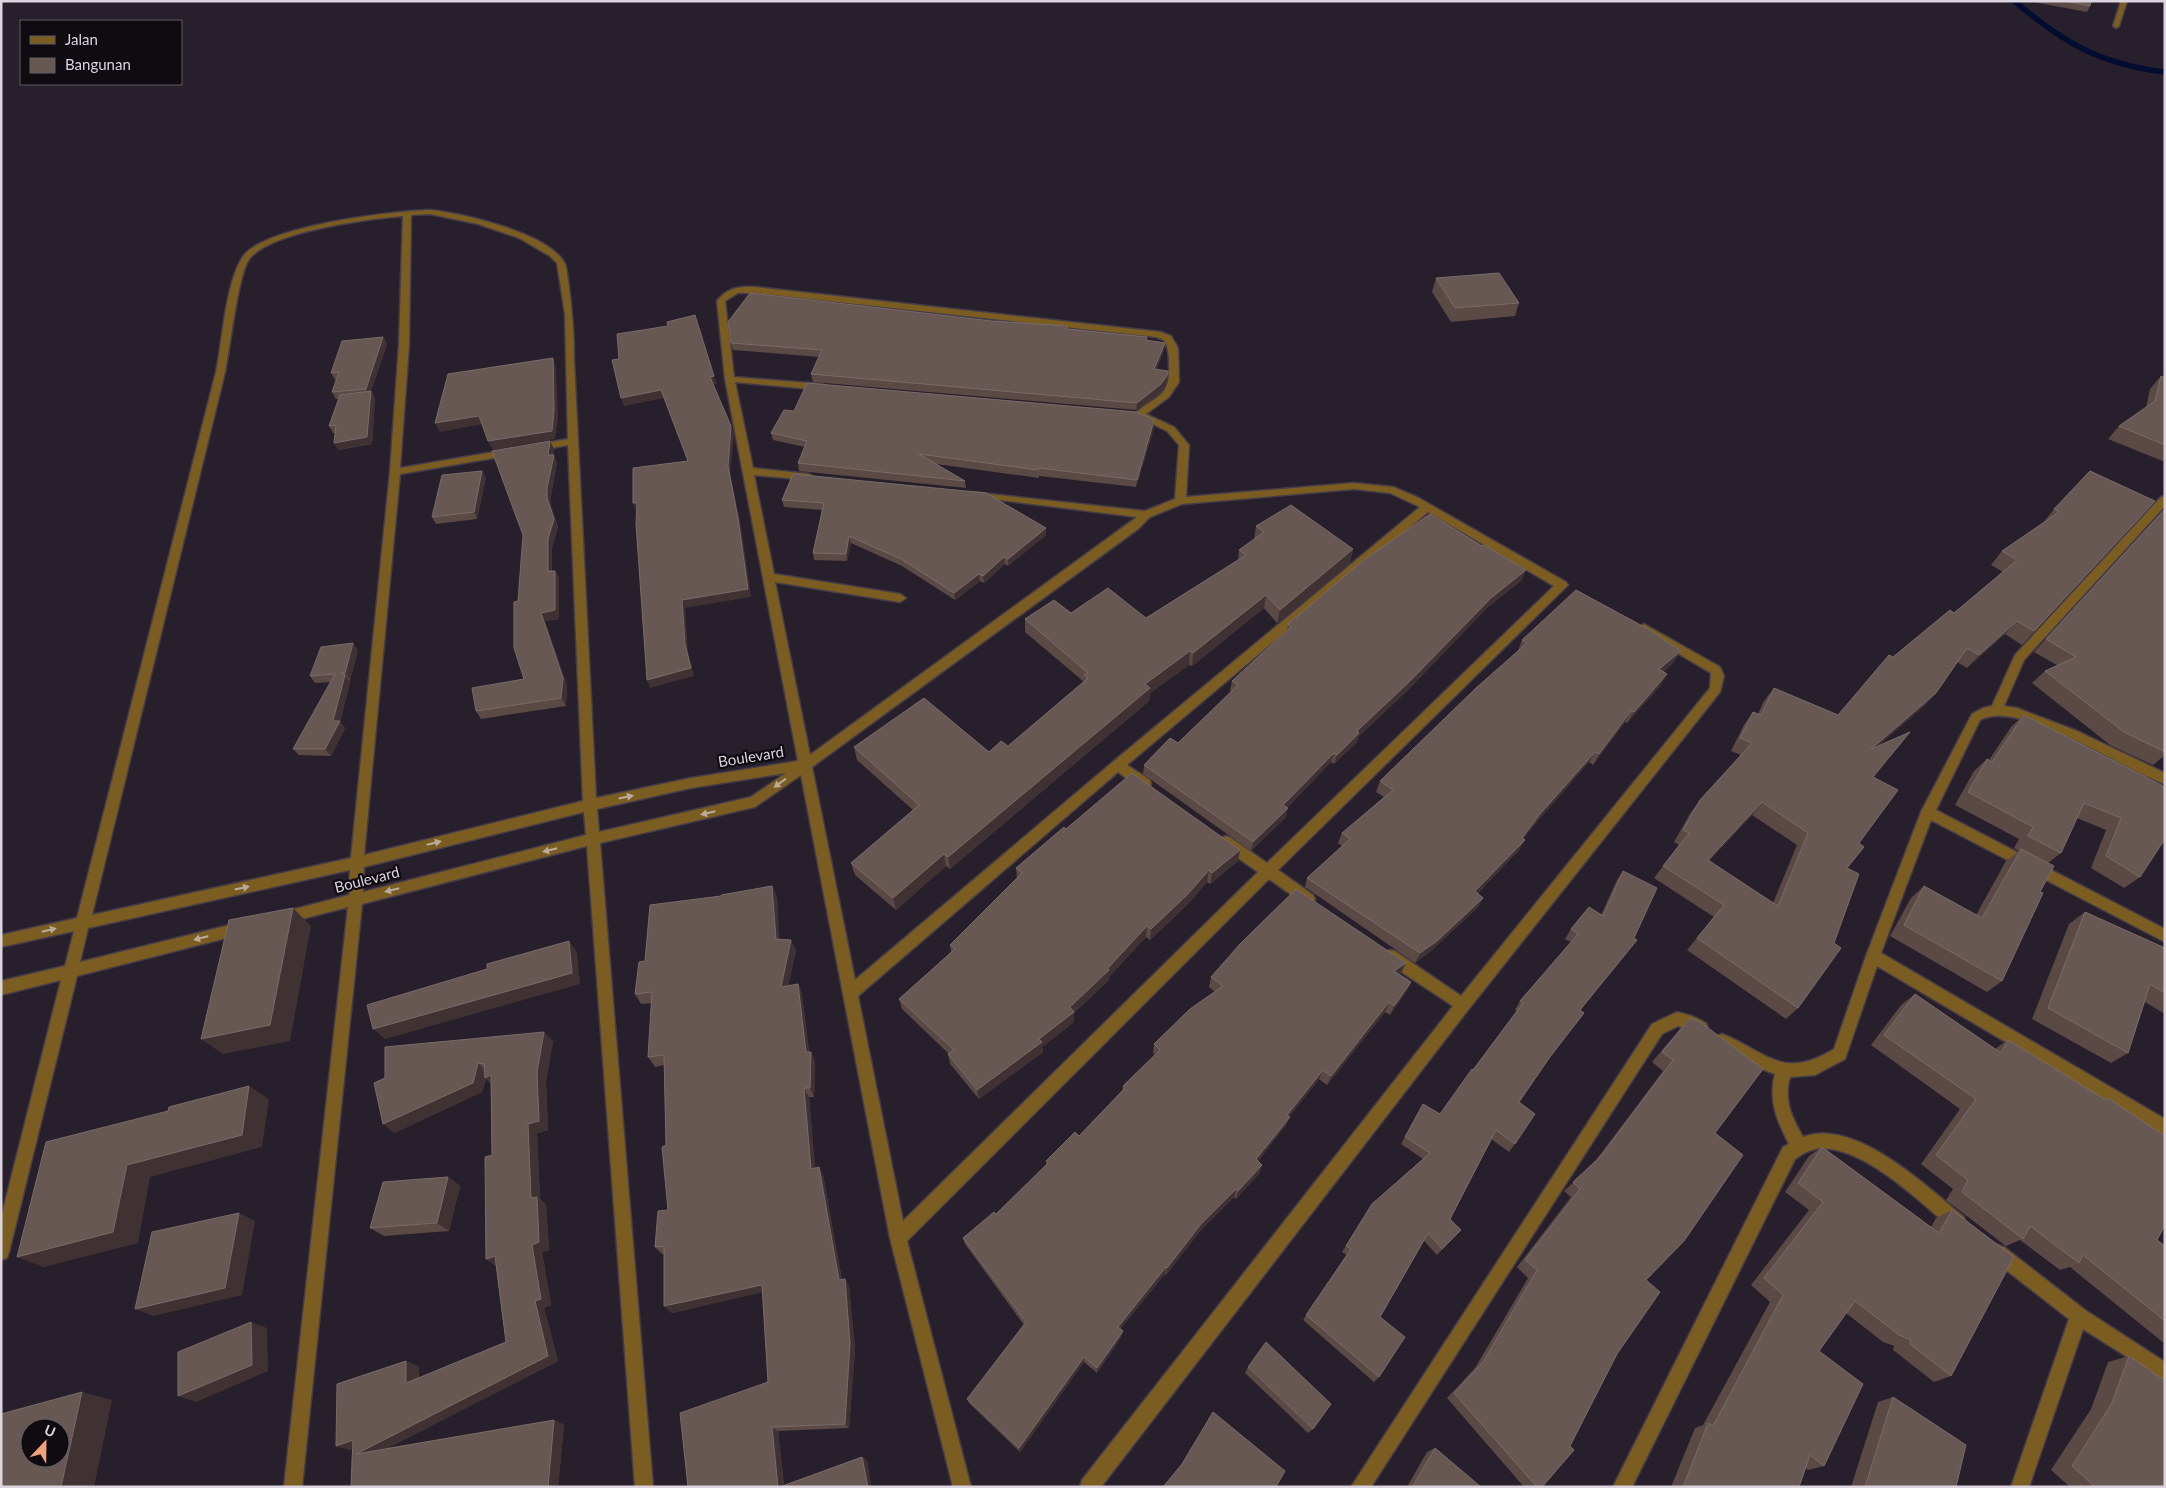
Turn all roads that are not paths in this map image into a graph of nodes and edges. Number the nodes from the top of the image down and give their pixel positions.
1 (2124, 1) edge
2 (2116, 26) dead end
3 (407, 213) junction
4 (730, 379) junction
5 (828, 388) edge
6 (574, 442) junction
7 (748, 471) junction
8 (395, 472) junction
9 (817, 478) edge
10 (965, 493) edge
11 (2165, 499) edge
12 (1180, 501) junction
13 (1427, 507) junction
14 (1146, 515) junction
15 (770, 578) junction
16 (1562, 585) junction
17 (1578, 592) edge
18 (900, 598) dead end
19 (1634, 622) edge
20 (1996, 710) junction
21 (806, 765) junction
22 (1118, 765) junction
23 (2165, 779) edge
24 (1158, 793) edge
25 (590, 805) junction
26 (1928, 812) junction
27 (1212, 832) edge
28 (592, 839) junction
29 (357, 862) junction
30 (1267, 872) junction
31 (356, 899) junction
32 (1316, 905) edge
33 (271, 921) edge
34 (83, 922) junction
35 (252, 926) edge
36 (2165, 936) edge
37 (1, 942) edge
38 (1382, 950) edge
39 (1873, 956) junction
40 (73, 971) junction
41 (1, 988) edge
42 (849, 994) junction
43 (1464, 1005) junction
44 (1784, 1069) junction
45 (2165, 1128) edge
46 (1800, 1146) junction
47 (1970, 1232) edge
48 (898, 1238) junction
49 (1986, 1244) edge
50 (1, 1252) edge
51 (2079, 1316) junction
52 (2165, 1372) edge
53 (293, 1487) edge
54 (644, 1487) edge
55 (962, 1487) edge
56 (1089, 1487) edge
57 (1360, 1487) edge
58 (1622, 1487) edge
59 (2020, 1487) edge

1 - 2 street
3 - 6 street
3 - 8 street
3 - 34 street
4 - 5 street
4 - 7 street
4 - 12 street
6 - 8 street
6 - 25 street
7 - 9 street
7 - 15 street
8 - 29 street
10 - 14 street
11 - 20 street
12 - 13 street
12 - 14 street
13 - 16 street
13 - 22 street
14 - 21 street
15 - 18 street
15 - 21 street
16 - 17 street
16 - 30 street
19 - 43 street
20 - 23 street
20 - 26 street
25 -> 21 street, Boulevard
21 -> 28 street, Boulevard
21 - 42 street
22 - 24 street
22 - 42 street
25 - 28 street
29 -> 25 street, Boulevard
26 - 36 street
26 - 39 street
27 - 30 street
28 -> 31 street, Boulevard
28 - 54 street
29 - 31 street
34 -> 29 street, Boulevard
30 - 32 street
30 - 48 street
31 - 33 street, Boulevard
31 - 53 street
37 -> 34 street, Boulevard
34 - 40 street
35 -> 40 street
38 - 43 street
39 - 44 street
39 - 45 street
40 - 41 street
40 - 50 street
42 - 48 street
43 - 56 street
44 - 46 street
44 - 57 street
46 - 47 street
46 - 58 street
48 - 55 street
49 - 51 street
51 - 52 street
51 - 59 street

